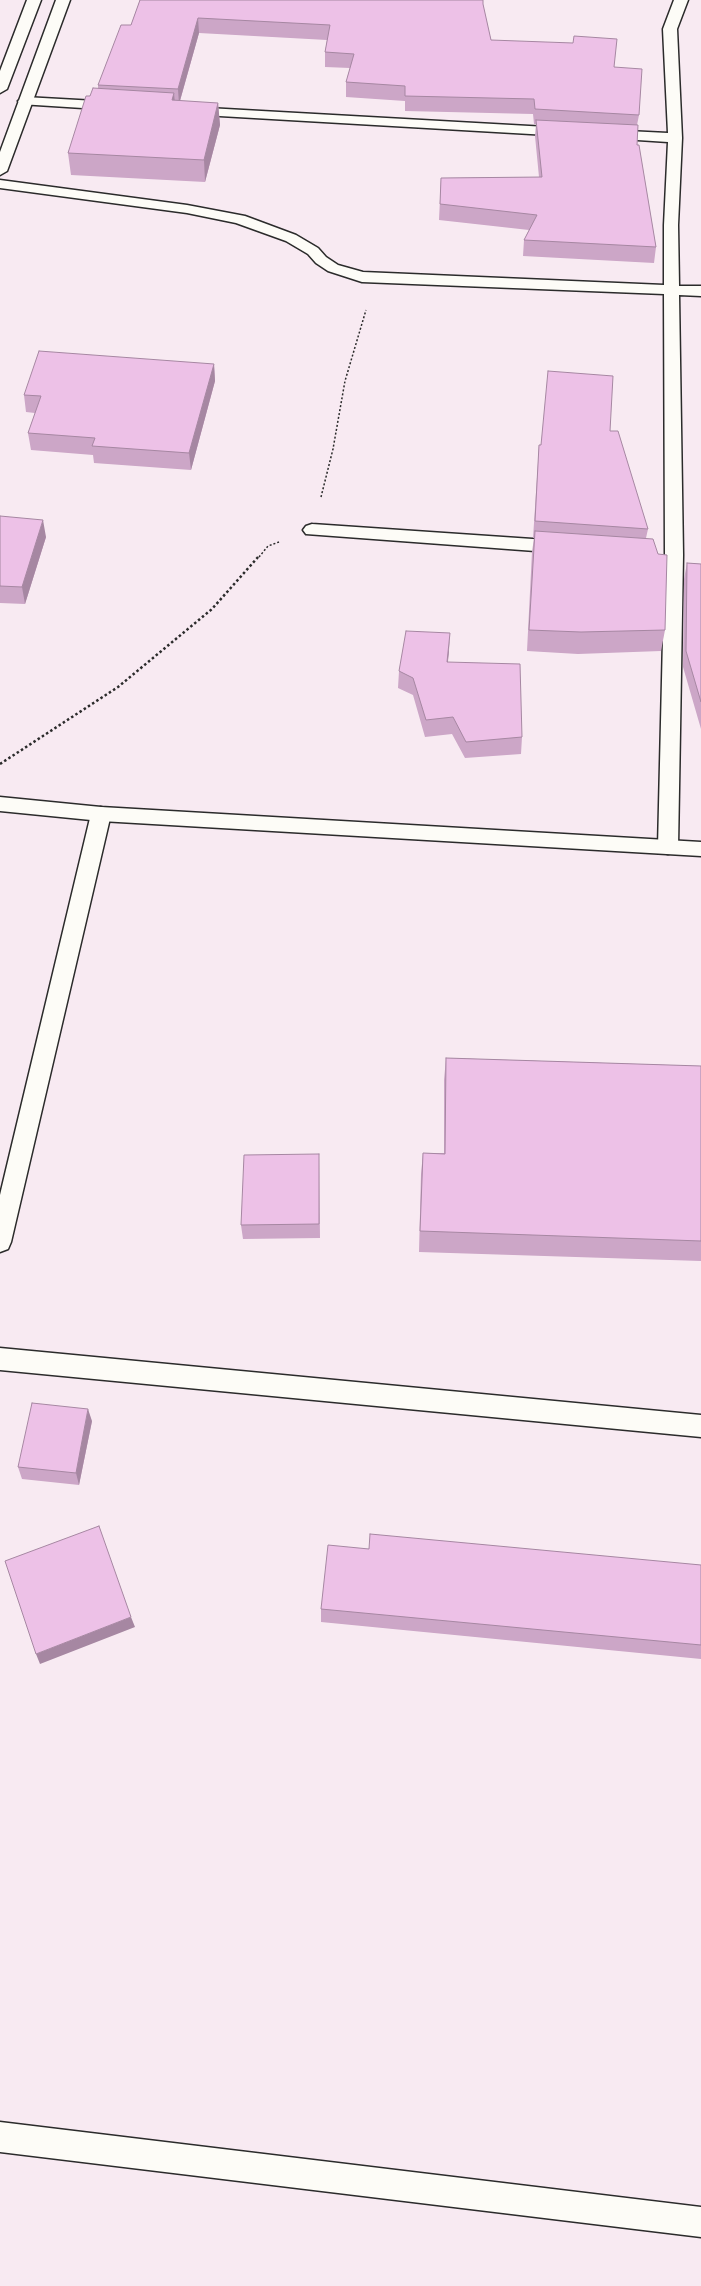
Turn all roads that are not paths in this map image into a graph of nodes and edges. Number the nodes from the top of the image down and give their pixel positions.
1 (34, 0) edge
2 (63, 0) edge
3 (681, 0) edge
4 (0, 89) edge
5 (25, 101) junction
6 (128, 107) edge
7 (176, 110) edge
8 (580, 133) edge
9 (596, 134) edge
10 (675, 138) junction
11 (0, 171) edge
12 (0, 184) edge
13 (671, 289) junction
14 (701, 291) edge
15 (312, 530) road end
16 (579, 548) edge
17 (0, 804) edge
18 (100, 814) junction
19 (668, 847) junction
20 (701, 849) edge
21 (0, 1242) edge
22 (0, 1359) edge
23 (701, 1426) edge
24 (0, 2137) edge
25 (701, 2222) edge

1 - 4 street
2 - 5 street
3 - 10 street
5 - 6 street
5 - 11 street
7 - 8 street
9 - 10 street
10 - 13 street
12 - 13 street
13 - 14 street
13 - 19 street
15 - 16 street
17 - 18 street
18 - 19 street
18 - 21 street
19 - 20 street
22 - 23 street
24 - 25 street

